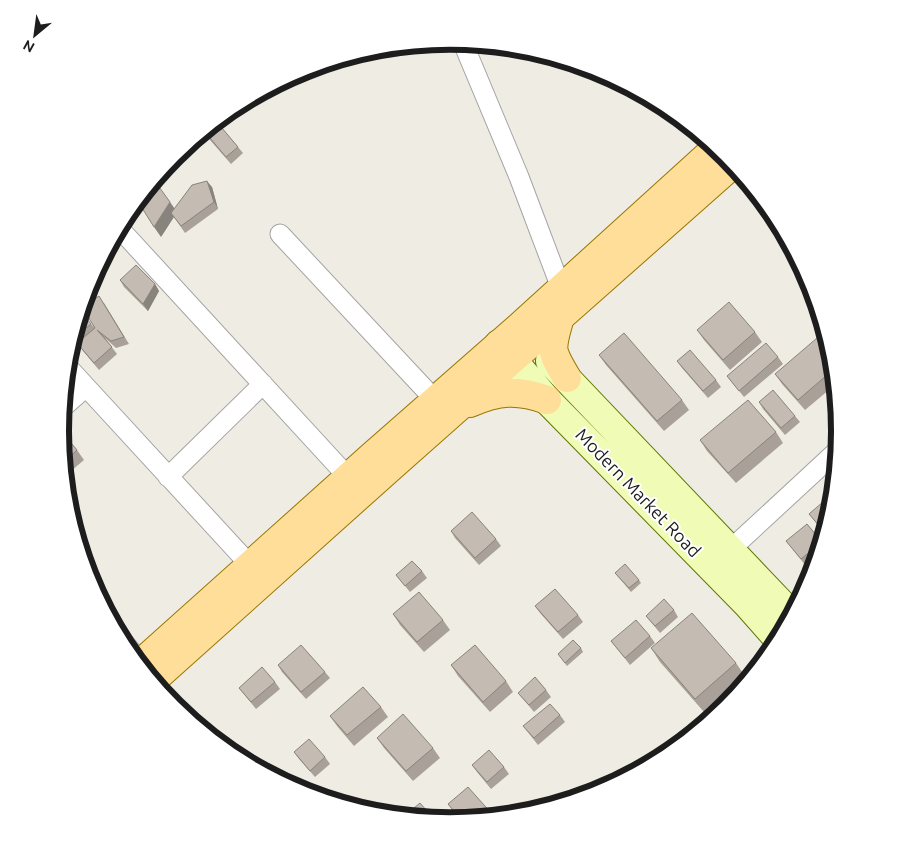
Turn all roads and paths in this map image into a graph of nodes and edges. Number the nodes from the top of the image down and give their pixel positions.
1 (467, 51) edge
2 (710, 153) edge
3 (727, 169) edge
4 (124, 234) edge
5 (280, 234) dead end
6 (562, 288) junction
7 (560, 317) junction
8 (526, 335) junction
9 (505, 352) junction
10 (73, 373) edge
11 (567, 378) junction
12 (263, 384) junction
13 (86, 387) junction
14 (547, 400) junction
15 (70, 401) edge
16 (446, 404) junction
17 (831, 457) edge
18 (168, 477) junction
19 (348, 477) junction
20 (731, 549) junction
21 (250, 565) junction
22 (768, 587) junction
23 (748, 605) junction
24 (787, 609) edge
25 (773, 633) edge
26 (148, 665) edge
27 (148, 665) edge

1 - 6 street
2 - 6 main road
3 - 7 main road
4 - 12 street
5 - 16 street
6 - 8 main road
7 - 8 main road
7 - 11 main road
8 - 9 main road
8 - 11 street, Modern Market Road
9 - 14 street, Modern Market Road
9 - 16 main road
10 - 13 street
11 - 20 street, Modern Market Road
12 - 18 street
12 - 19 street
13 - 15 street
13 - 18 street
14 - 16 main road
14 - 23 street, Modern Market Road
16 - 19 main road
16 - 26 main road
17 - 20 street
18 - 21 street
19 - 21 main road
20 - 22 street, Modern Market Road
21 - 27 main road
22 - 23 street
22 - 24 street, Modern Market Road
23 - 25 street, Modern Market Road

